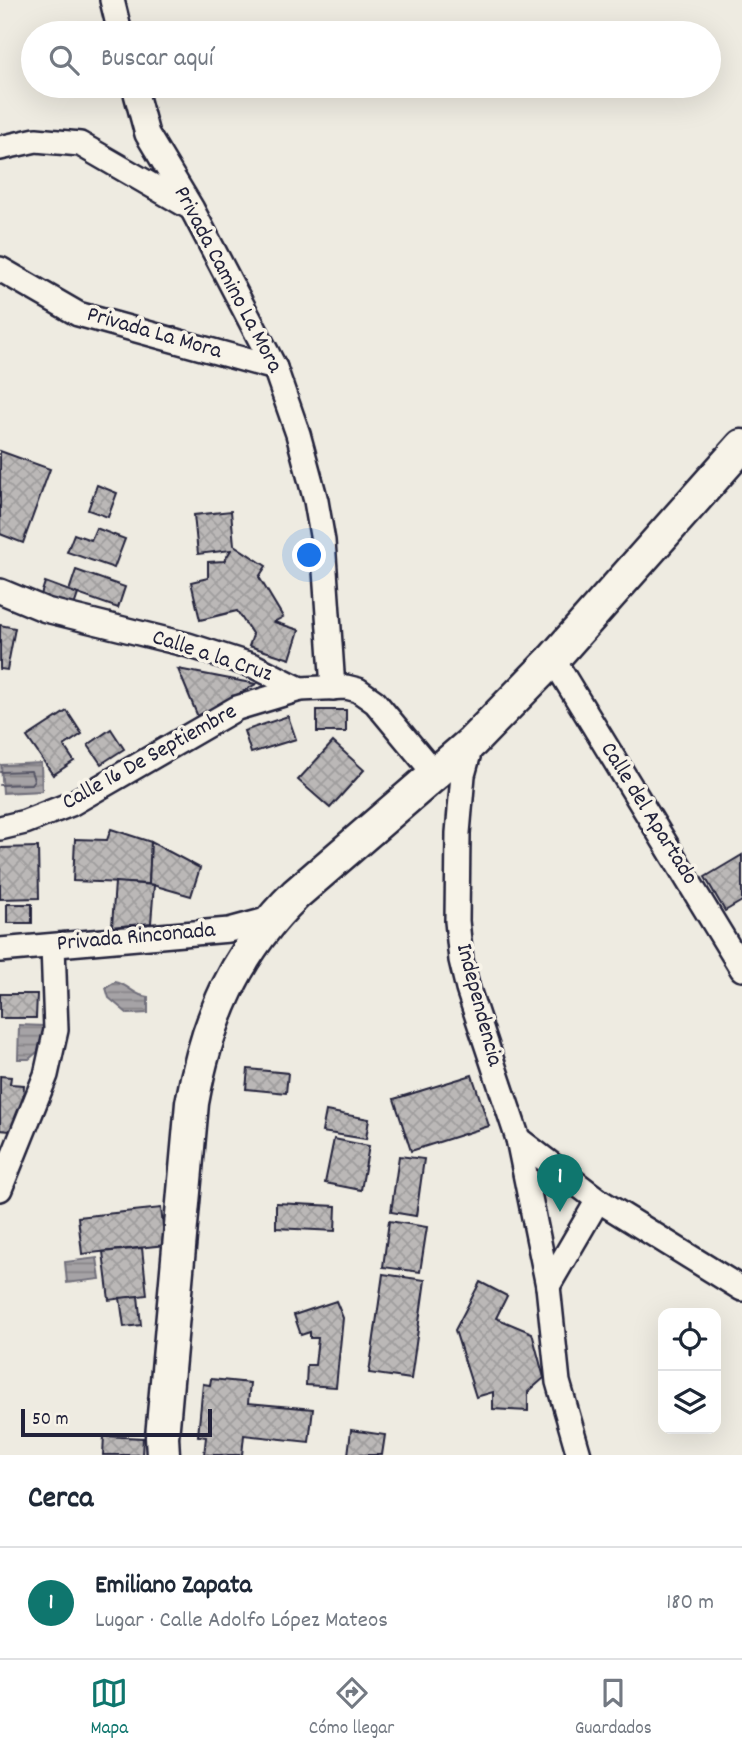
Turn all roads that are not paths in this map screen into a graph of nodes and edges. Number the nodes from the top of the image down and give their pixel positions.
1 (112, 0) edge
2 (117, 21) edge
3 (137, 98) edge
4 (0, 148) edge
5 (192, 209) junction
6 (0, 269) edge
7 (275, 368) junction
8 (742, 446) edge
9 (0, 591) edge
10 (553, 659) junction
11 (333, 688) junction
12 (300, 689) junction
13 (472, 742) junction
14 (434, 773) junction
15 (0, 828) edge
16 (270, 919) junction
17 (53, 947) junction
18 (0, 950) edge
19 (742, 969) edge
20 (518, 1139) junction
21 (0, 1189) edge
22 (598, 1200) junction
23 (548, 1286) junction
24 (742, 1289) edge
25 (163, 1455) edge
26 (579, 1455) edge

1 - 2 street
3 - 5 street, Privada Camino La Mora
4 - 5 street
5 - 7 street, Privada Camino La Mora
6 - 7 street, Privada La Mora
7 - 11 street, Privada Camino La Mora
8 - 10 main road
9 - 12 street, Calle a la Cruz
10 - 13 main road
10 - 19 street, Calle del Apartado
11 - 12 street, Calle a la Cruz
11 - 14 street, Calle a la Cruz
12 - 15 street, Calle 16 De Septiembre
13 - 14 main road
13 - 20 street, Independencia
14 - 16 main road
16 - 17 street, Privada Rinconada
16 - 25 main road
17 - 18 street, Privada Rinconada
17 - 21 street
20 - 22 street
20 - 23 street, Independencia
22 - 23 street
22 - 24 street
23 - 26 street, Independencia

